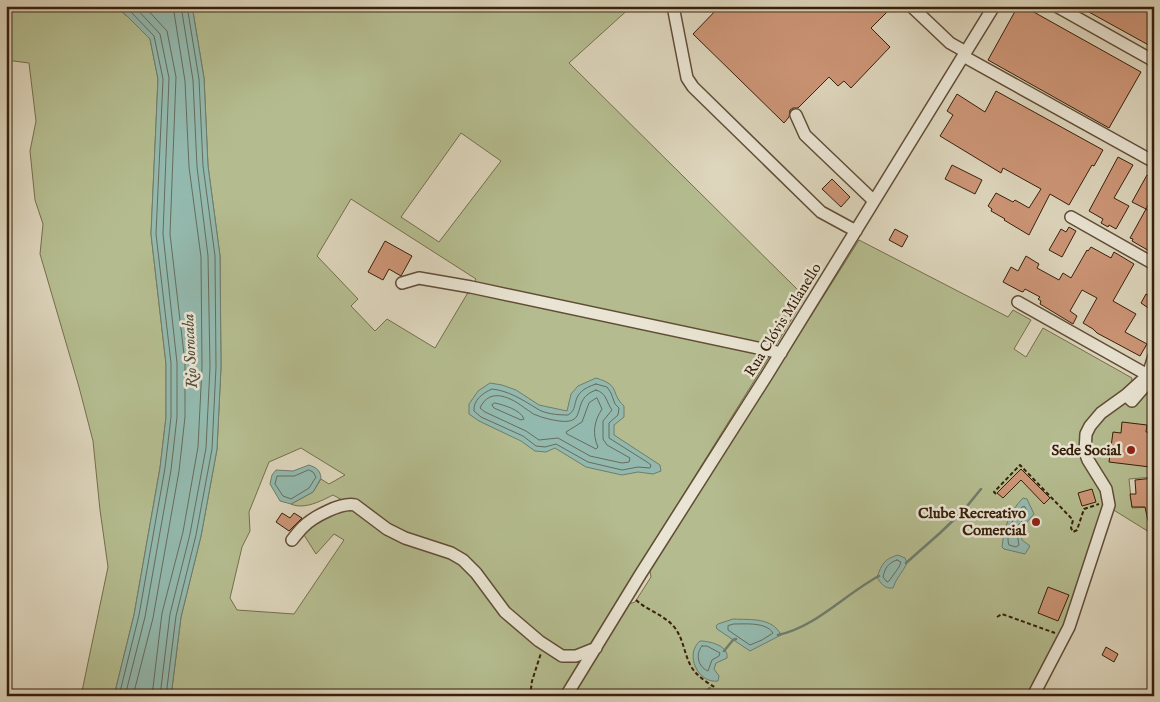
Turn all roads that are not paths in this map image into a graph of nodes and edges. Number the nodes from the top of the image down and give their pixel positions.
1 (674, 6) edge
2 (911, 6) edge
3 (994, 6) edge
4 (1056, 6) edge
5 (965, 54) junction
6 (1154, 61) edge
7 (796, 115) dead end
8 (1154, 162) edge
9 (874, 201) junction
10 (1071, 217) dead end
11 (856, 231) junction
12 (1154, 264) edge
13 (402, 283) dead end
14 (1018, 302) dead end
15 (781, 353) junction
16 (1154, 356) edge
17 (1151, 377) edge
18 (292, 540) dead end
19 (596, 648) junction
20 (566, 696) edge
21 (1033, 696) edge

1 - 11 street
2 - 5 street
3 - 5 street, Rua Clóvis Milanello
4 - 6 street
5 - 8 street
5 - 9 street, Rua Clóvis Milanello
7 - 9 street
9 - 11 street, Rua Clóvis Milanello
10 - 12 street
11 - 15 street, Rua Clóvis Milanello
13 - 15 street
14 - 17 street
15 - 19 street, Rua Clóvis Milanello
16 - 17 street
17 - 21 street
18 - 19 street
19 - 20 street, Rua Clóvis Milanello

